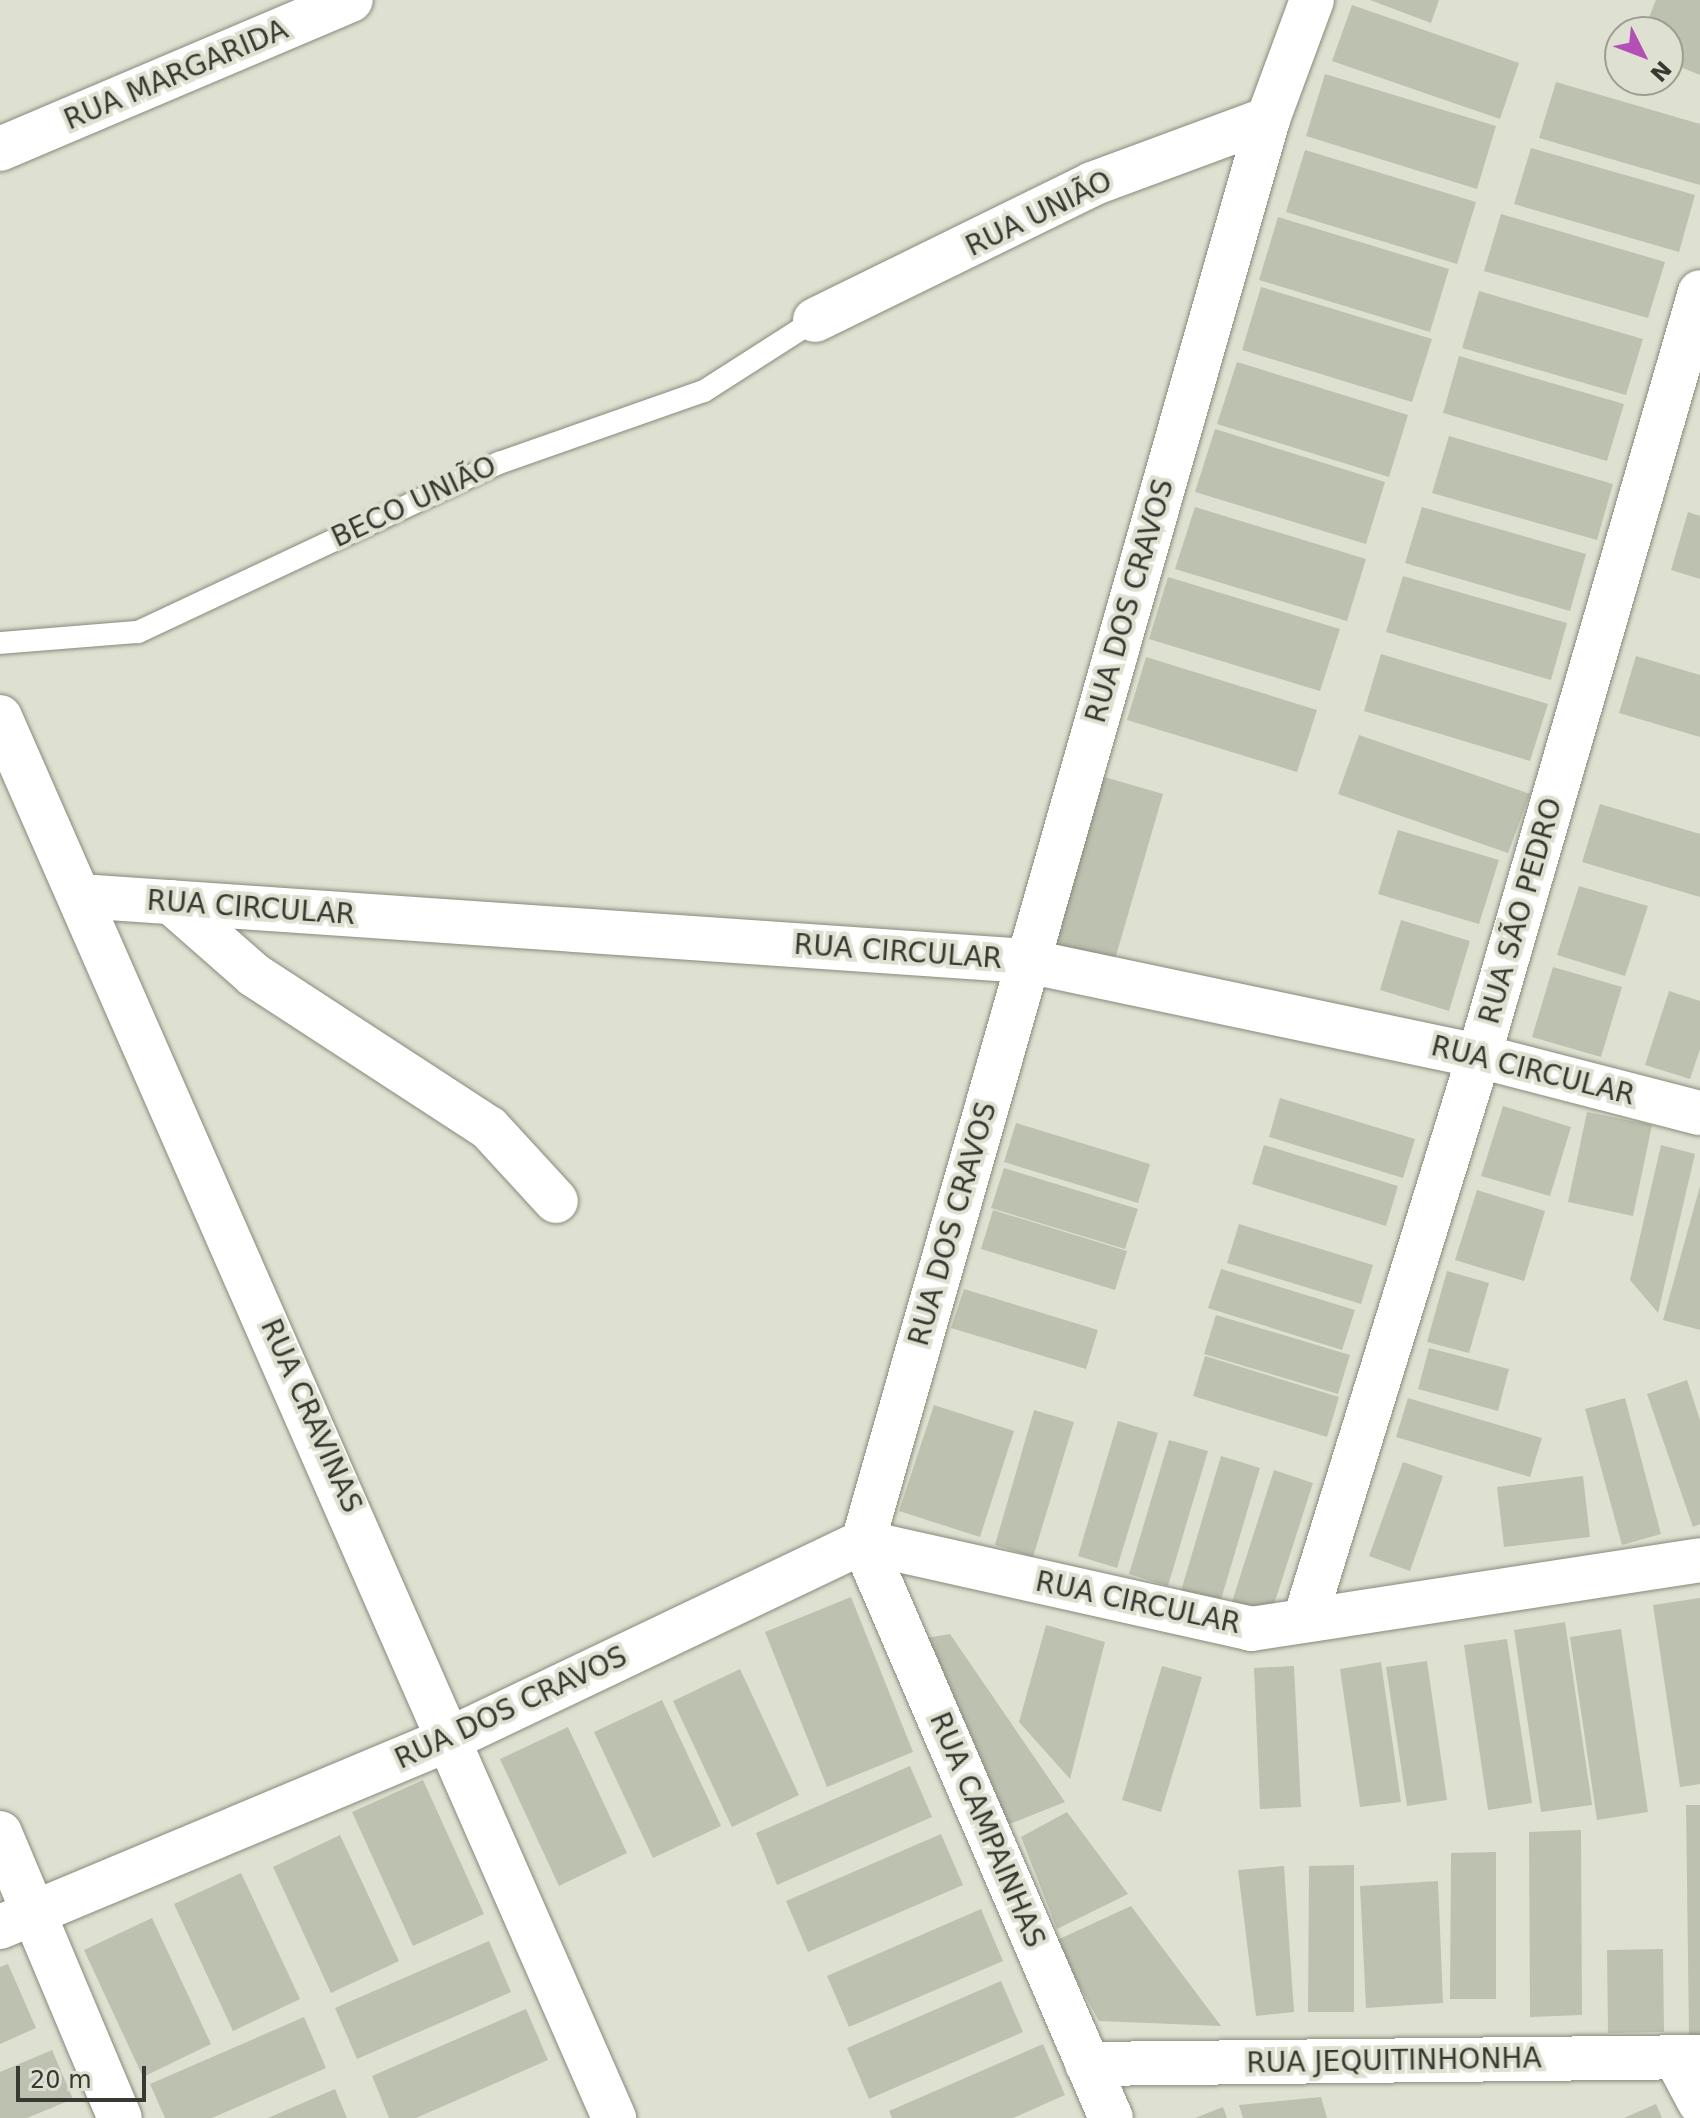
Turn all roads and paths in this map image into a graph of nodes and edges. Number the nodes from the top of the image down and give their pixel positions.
1 (351, 0) edge
2 (1312, 0) edge
3 (1268, 119) junction
4 (0, 149) edge
5 (1700, 292) edge
6 (815, 320) joint
7 (0, 643) edge
8 (0, 717) edge
9 (80, 896) junction
10 (171, 902) junction
11 (1027, 961) junction
12 (1479, 1056) junction
13 (1700, 1113) edge
14 (556, 1201) dead end
15 (863, 1542) junction
16 (1700, 1560) edge
17 (1305, 1619) junction
18 (452, 1738) junction
19 (0, 1833) edge
20 (17, 1919) edge
21 (1688, 2057) edge
22 (1087, 2064) junction
23 (1700, 2103) edge
24 (120, 2118) edge
25 (614, 2118) edge
26 (1111, 2118) edge

1 - 4 street, RUA MARGARIDA
2 - 3 street, RUA DOS CRAVOS
3 - 6 street, RUA UNIÃO
3 - 11 street, RUA DOS CRAVOS
5 - 12 street, RUA SÃO PEDRO
6 - 7 lane, BECO UNIÃO
8 - 9 street, RUA CRAVINAS
9 - 10 street, RUA CIRCULAR
9 - 18 street, RUA CRAVINAS
10 - 11 street, RUA CIRCULAR
10 - 14 street
11 - 12 street, RUA CIRCULAR
11 - 15 street, RUA DOS CRAVOS
12 - 13 street, RUA CIRCULAR
12 - 17 street, RUA SÃO PEDRO
15 - 17 street, RUA CIRCULAR
15 - 18 street, RUA DOS CRAVOS
15 - 22 street, RUA CAMPAINHAS
16 - 17 street, RUA CIRCULAR
18 - 20 street, RUA DOS CRAVOS
18 - 25 street, RUA CRAVINAS
19 - 20 street
20 - 24 street
21 - 22 street, RUA JEQUITINHONHA
21 - 23 street
22 - 26 street, RUA CAMPAINHAS

